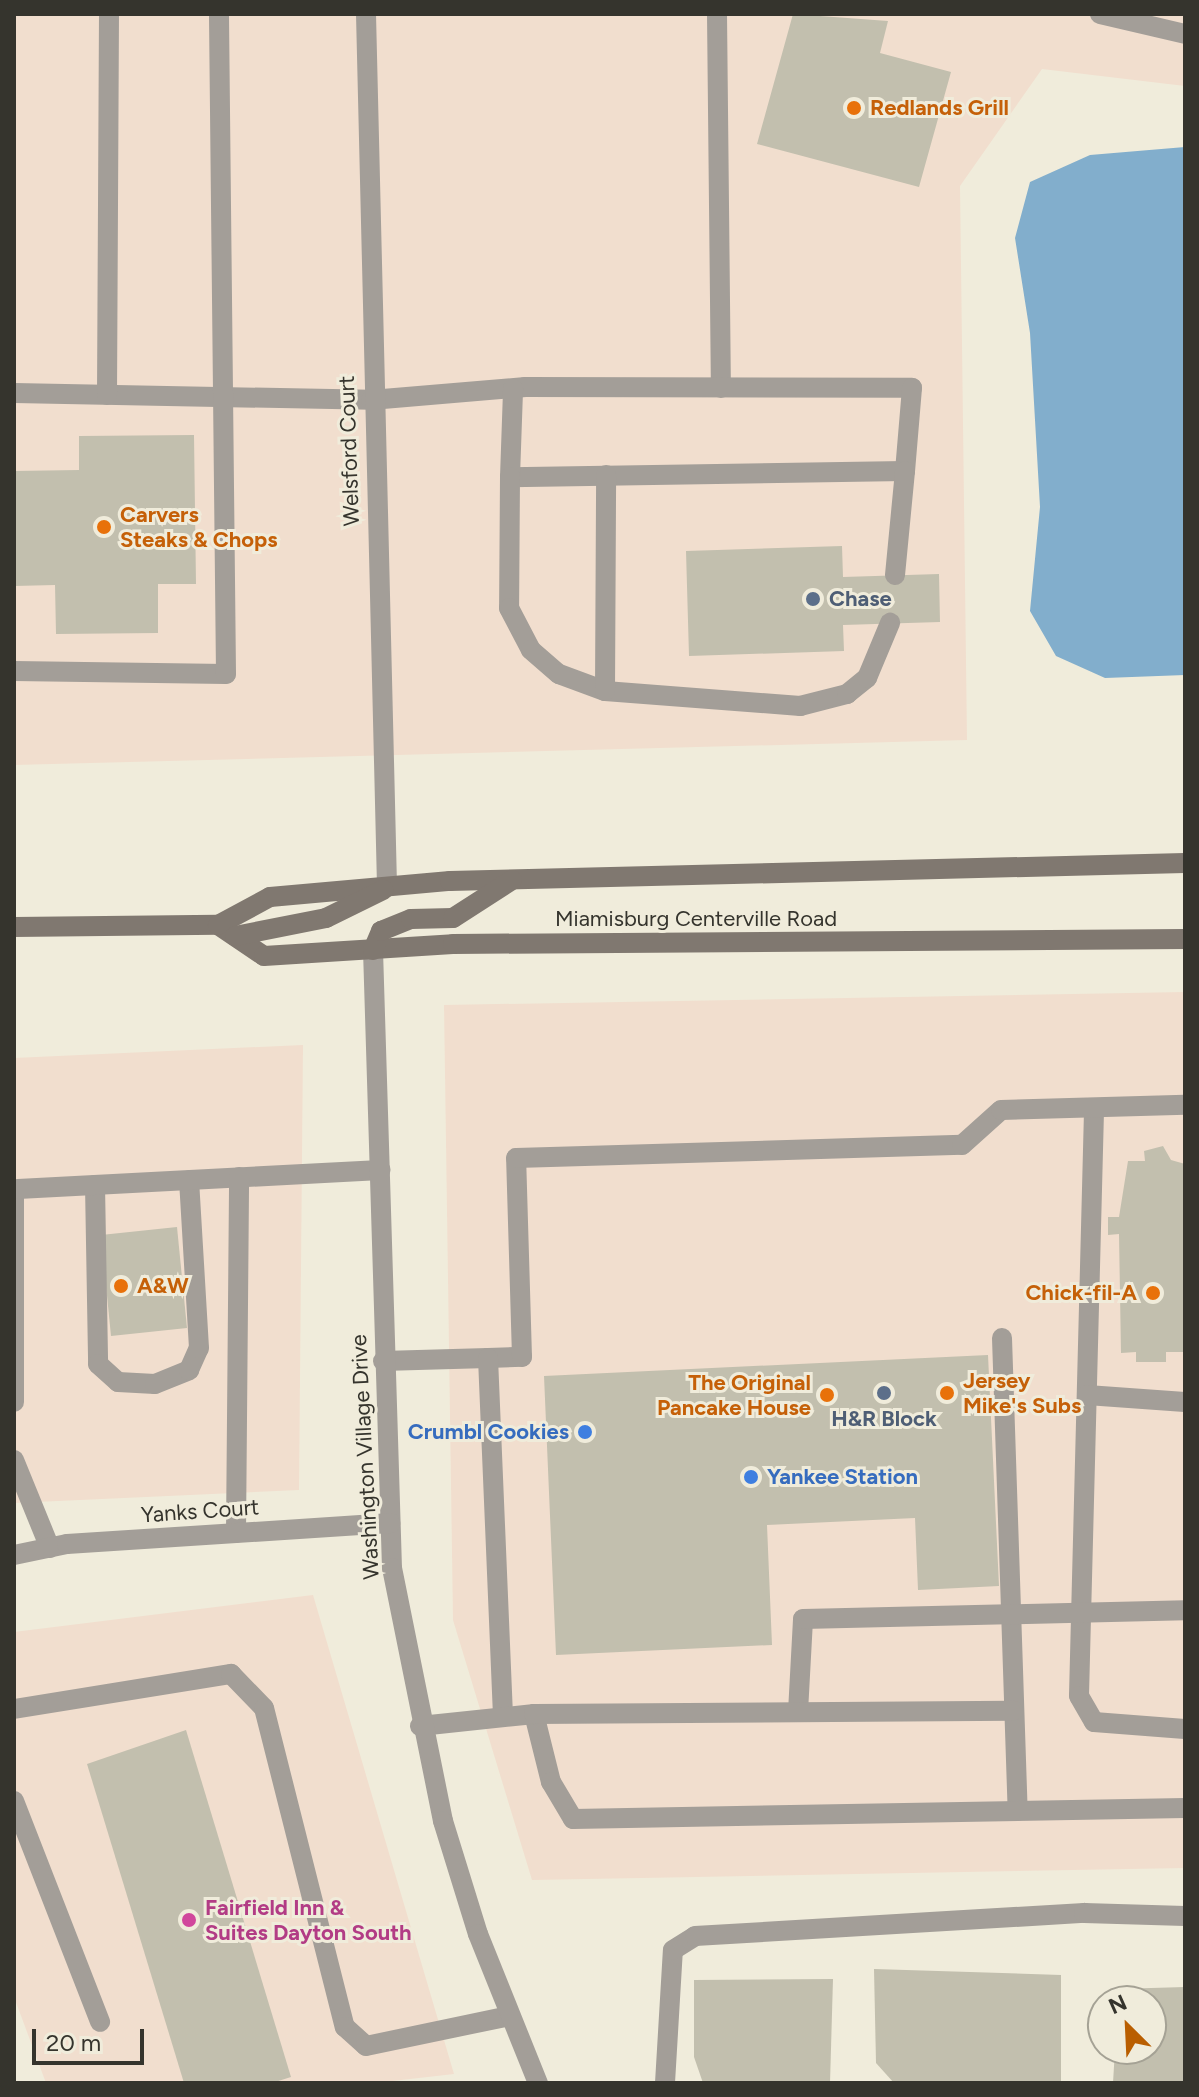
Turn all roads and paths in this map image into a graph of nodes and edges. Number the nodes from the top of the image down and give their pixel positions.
1 (109, 14) edge
2 (219, 14) edge
3 (366, 14) edge
4 (717, 14) edge
5 (1100, 14) edge
6 (1185, 34) edge
7 (721, 388) junction
8 (513, 389) junction
9 (14, 393) edge
10 (107, 395) junction
11 (223, 398) junction
12 (371, 400) junction
13 (905, 471) junction
14 (606, 475) junction
15 (510, 477) junction
16 (895, 575) dead end
17 (890, 623) dead end
18 (14, 671) edge
19 (605, 691) junction
20 (1185, 863) edge
21 (512, 880) junction
22 (387, 887) junction
23 (14, 927) edge
24 (226, 931) junction
25 (1185, 939) edge
26 (373, 950) junction
27 (1185, 1105) edge
28 (1094, 1111) junction
29 (381, 1170) junction
30 (239, 1177) junction
31 (189, 1180) junction
32 (95, 1185) junction
33 (16, 1189) edge
34 (1002, 1338) dead end
35 (488, 1358) junction
36 (383, 1361) junction
37 (1087, 1395) junction
38 (14, 1402) edge
39 (1185, 1402) edge
40 (14, 1460) edge
41 (390, 1523) junction
42 (236, 1533) junction
43 (50, 1548) junction
44 (14, 1555) edge
45 (1082, 1608) junction
46 (1185, 1610) edge
47 (1013, 1613) junction
48 (14, 1709) edge
49 (1013, 1711) junction
50 (798, 1712) junction
51 (534, 1714) junction
52 (503, 1715) junction
53 (420, 1726) junction
54 (1185, 1729) edge
55 (14, 1801) edge
56 (1185, 1808) edge
57 (1018, 1811) junction
58 (1185, 1916) edge
59 (509, 2016) junction
60 (100, 2022) dead end
61 (538, 2083) edge
62 (665, 2083) edge

1 - 10 street
2 - 11 street
3 - 12 street, Welsford Court
4 - 7 street
5 - 6 street
7 - 8 street
7 - 13 street
8 - 12 street
8 - 15 street
9 - 10 street
10 - 11 street
11 - 12 street
11 - 18 street
12 - 22 street, Welsford Court
13 - 14 street
13 - 16 street
14 - 15 street
14 - 19 street
15 - 19 street
17 - 19 street
20 - 21 main road, Miamisburg Centerville Road
21 - 22 main road, Miamisburg Centerville Road
21 - 26 main road
22 - 24 main road
22 - 24 main road, Miamisburg Centerville Road
23 - 24 main road, Miamisburg Centerville Road
24 - 26 main road, Miamisburg Centerville Road
25 - 26 main road, Miamisburg Centerville Road
26 - 29 street, Washington Village Drive
27 - 28 street
28 - 35 street
28 - 37 street
29 - 30 street
29 - 36 street, Washington Village Drive
30 - 31 street
30 - 42 street
31 - 32 street
31 - 32 street
32 - 33 street
33 - 38 street
34 - 47 street
35 - 36 street
35 - 52 street
36 - 41 street, Washington Village Drive
37 - 39 street
37 - 45 street
40 - 43 street
41 - 42 street, Yanks Court
41 - 53 street, Washington Village Drive
42 - 43 street, Yanks Court
43 - 44 street, Yanks Court
45 - 46 street
45 - 47 street
45 - 54 street
47 - 49 street
47 - 50 street
48 - 59 street
49 - 50 street
49 - 57 street
50 - 51 street
51 - 52 street
51 - 57 street
52 - 53 street
53 - 59 street, Washington Village Drive
55 - 60 street
56 - 57 street
58 - 62 street
59 - 61 street, Washington Village Drive

